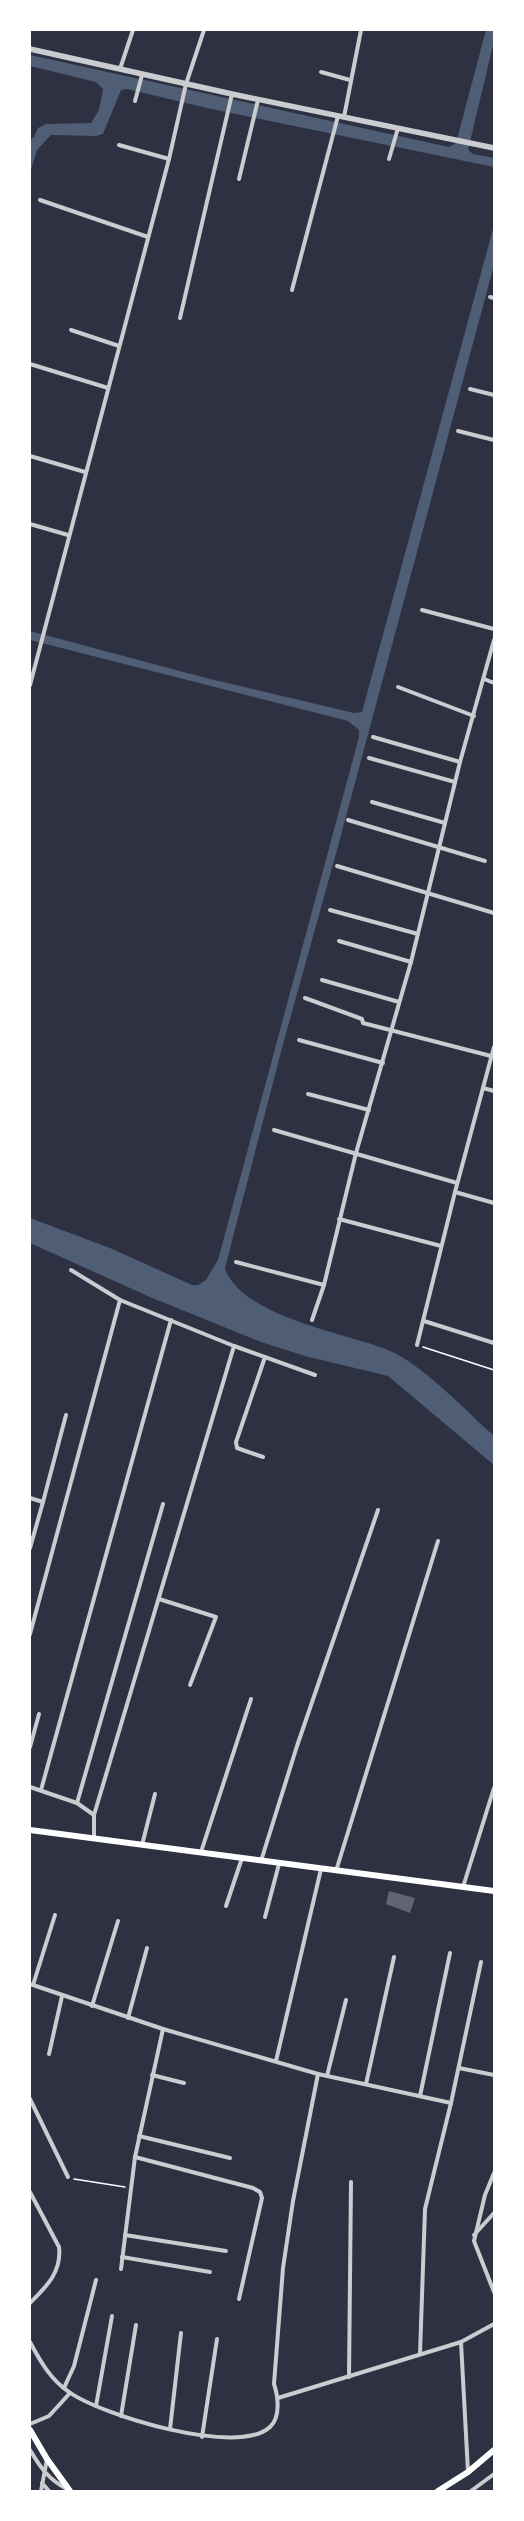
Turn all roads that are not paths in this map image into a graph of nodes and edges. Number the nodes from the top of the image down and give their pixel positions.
1 (133, 30) edge
2 (204, 30) edge
3 (361, 30) edge
4 (30, 49) edge
5 (120, 69) junction
6 (321, 72) dead end
7 (142, 76) junction
8 (350, 80) junction
9 (185, 86) junction
10 (232, 96) junction
11 (135, 102) dead end
12 (257, 102) junction
13 (339, 118) junction
14 (397, 129) junction
15 (119, 145) dead end
16 (494, 148) edge
17 (389, 158) dead end
18 (169, 159) junction
19 (239, 179) dead end
20 (40, 200) dead end
21 (148, 236) junction
22 (292, 290) dead end
23 (180, 318) dead end
24 (71, 330) dead end
25 (119, 346) junction
26 (30, 364) edge
27 (108, 388) junction
28 (470, 389) dead end
29 (494, 395) edge
30 (458, 431) dead end
31 (494, 440) edge
32 (30, 456) edge
33 (85, 472) junction
34 (30, 524) edge
35 (68, 535) junction
36 (422, 610) dead end
37 (494, 630) edge
38 (494, 640) edge
39 (484, 680) junction
40 (494, 683) edge
41 (30, 685) edge
42 (398, 687) dead end
43 (474, 716) junction
44 (373, 737) dead end
45 (369, 758) dead end
46 (460, 762) junction
47 (455, 782) junction
48 (372, 802) dead end
49 (348, 820) dead end
50 (446, 823) junction
51 (439, 847) junction
52 (484, 861) dead end
53 (337, 866) dead end
54 (428, 892) junction
55 (330, 910) dead end
56 (494, 913) edge
57 (418, 934) junction
58 (339, 941) dead end
59 (411, 962) junction
60 (322, 980) dead end
61 (305, 998) dead end
62 (399, 1002) junction
63 (391, 1030) junction
64 (299, 1040) dead end
65 (494, 1047) edge
66 (491, 1056) junction
67 (383, 1063) junction
68 (482, 1088) junction
69 (494, 1090) edge
70 (308, 1094) dead end
71 (369, 1110) junction
72 (274, 1130) dead end
73 (356, 1153) junction
74 (457, 1183) junction
75 (455, 1192) junction
76 (494, 1203) edge
77 (339, 1219) junction
78 (441, 1246) junction
79 (236, 1262) dead end
80 (70, 1270) dead end
81 (324, 1285) junction
82 (120, 1300) junction
83 (171, 1320) junction
84 (312, 1320) dead end
85 (424, 1322) junction
86 (494, 1343) edge
87 (417, 1345) road end
88 (234, 1346) junction
89 (265, 1357) junction
90 (315, 1375) dead end
91 (66, 1415) dead end
92 (263, 1456) dead end
93 (30, 1498) edge
94 (43, 1502) junction
95 (163, 1504) dead end
96 (378, 1510) dead end
97 (438, 1541) dead end
98 (30, 1548) edge
99 (159, 1599) junction
100 (30, 1634) edge
101 (190, 1685) dead end
102 (251, 1699) dead end
103 (39, 1714) dead end
104 (30, 1747) edge
105 (30, 1787) edge
106 (494, 1788) edge
107 (41, 1790) junction
108 (156, 1794) dead end
109 (77, 1803) junction
110 (94, 1816) junction
111 (30, 1830) edge
112 (94, 1838) junction
113 (142, 1844) junction
114 (201, 1852) junction
115 (242, 1858) junction
116 (261, 1861) junction
117 (279, 1864) junction
118 (322, 1869) junction
119 (336, 1871) junction
120 (463, 1887) junction
121 (494, 1891) edge
122 (226, 1906) dead end
123 (55, 1915) dead end
124 (265, 1917) dead end
125 (118, 1921) dead end
126 (147, 1948) dead end
127 (450, 1953) dead end
128 (394, 1957) dead end
129 (481, 1962) dead end
130 (32, 1985) edge
131 (62, 1996) junction
132 (346, 2000) dead end
133 (92, 2006) junction
134 (128, 2018) junction
135 (163, 2029) junction
136 (49, 2054) dead end
137 (276, 2061) junction
138 (459, 2068) junction
139 (318, 2074) junction
140 (152, 2075) junction
141 (494, 2075) edge
142 (327, 2076) junction
143 (184, 2083) dead end
144 (366, 2084) junction
145 (420, 2096) junction
146 (30, 2100) edge
147 (452, 2103) junction
148 (139, 2136) junction
149 (135, 2157) junction
150 (230, 2158) dead end
151 (494, 2173) edge
152 (68, 2177) road end
153 (351, 2182) dead end
154 (30, 2192) edge
155 (494, 2213) edge
156 (125, 2235) junction
157 (474, 2235) junction
158 (226, 2251) dead end
159 (122, 2257) junction
160 (121, 2269) dead end
161 (210, 2272) dead end
162 (96, 2280) dead end
163 (493, 2284) edge
164 (494, 2292) edge
165 (239, 2299) dead end
166 (30, 2303) edge
167 (112, 2316) dead end
168 (494, 2324) edge
169 (136, 2325) dead end
170 (181, 2333) dead end
171 (217, 2339) dead end
172 (30, 2342) edge
173 (461, 2342) junction
174 (420, 2354) junction
175 (349, 2377) junction
176 (64, 2388) junction
177 (70, 2394) junction
178 (278, 2398) junction
179 (96, 2406) junction
180 (121, 2416) junction
181 (30, 2424) edge
182 (170, 2429) junction
183 (30, 2430) edge
184 (202, 2437) junction
185 (30, 2450) edge
186 (494, 2450) edge
187 (47, 2459) junction
188 (468, 2472) junction
189 (44, 2473) junction
190 (494, 2474) edge
191 (42, 2483) junction
192 (41, 2491) edge
193 (49, 2491) edge
194 (70, 2491) edge
195 (438, 2491) edge
196 (471, 2491) edge

1 - 5 street
2 - 9 street
3 - 8 street
4 - 5 street
5 - 7 street
6 - 8 street
7 - 9 street
7 - 11 street
8 - 13 street
9 - 10 street
9 - 18 street
10 - 12 street
10 - 23 street
12 - 13 street
12 - 19 street
13 - 14 street
13 - 22 street
14 - 16 street
14 - 17 street
15 - 18 street
18 - 21 street
20 - 21 street
21 - 25 street
24 - 25 street
25 - 27 street
26 - 27 street
27 - 33 street
28 - 29 street
30 - 31 street
32 - 33 street
33 - 35 street
34 - 35 street
35 - 41 street
36 - 37 street
38 - 39 street
39 - 40 street
39 - 43 street
42 - 43 street
43 - 46 street
44 - 46 street
45 - 47 street
46 - 47 street
47 - 50 street
48 - 50 street
49 - 51 street
50 - 51 street
51 - 52 street
51 - 54 street
53 - 54 street
54 - 56 street
54 - 57 street
55 - 57 street
57 - 59 street
58 - 59 street
59 - 62 street
60 - 62 street
61 - 63 street
62 - 63 street
63 - 66 street
63 - 67 street
64 - 67 street
65 - 66 street
66 - 68 street
67 - 71 street
68 - 69 street
68 - 74 street
70 - 71 street
71 - 73 street
72 - 73 street
73 - 74 street
73 - 77 street
74 - 75 street
75 - 76 street
75 - 78 street
77 - 78 street
77 - 81 street
78 - 85 street
79 - 81 street
80 - 82 street
81 - 84 street
82 - 83 street
82 - 100 street
83 - 88 street
83 - 107 street
85 - 86 street
85 - 87 street
88 - 89 street
88 - 99 street
89 - 90 street
89 - 92 street
91 - 94 street
93 - 94 street
94 - 98 street
95 - 109 street
96 - 116 street
97 - 119 street
99 - 101 street
99 - 110 street
102 - 114 street
103 - 104 street
105 - 107 street
106 - 120 street
107 - 109 street
108 - 113 street
109 - 110 street
110 - 112 street
111 - 112 main road
112 - 113 main road
113 - 114 main road
114 - 115 main road
115 - 116 main road
115 - 122 street
116 - 117 main road
117 - 118 main road
117 - 124 street
118 - 119 main road
118 - 137 street
119 - 120 main road
120 - 121 main road
123 - 130 street
125 - 133 street
126 - 134 street
127 - 145 street
128 - 144 street
129 - 138 street
130 - 131 street
131 - 133 street
131 - 136 street
132 - 142 street
133 - 134 street
134 - 135 street
135 - 137 street
135 - 140 street
137 - 139 street
138 - 141 street
138 - 147 street
139 - 142 street
139 - 178 street
140 - 143 street
140 - 148 street
142 - 144 street
144 - 145 street
145 - 147 street
146 - 152 street
147 - 174 street
148 - 149 street
148 - 150 street
149 - 156 street
149 - 165 street
151 - 157 street
153 - 175 street
154 - 166 street
155 - 157 street
156 - 158 street
156 - 159 street
157 - 163 street
159 - 160 street
159 - 161 street
162 - 176 street
163 - 164 street
167 - 179 street
168 - 173 street
169 - 180 street
170 - 182 street
171 - 184 street
172 - 176 street
173 - 174 street
173 - 188 street
174 - 175 street
175 - 178 street
176 - 177 street
177 - 179 street
177 - 181 street
178 - 184 street
179 - 180 street
180 - 182 street
182 - 184 street
183 - 187 main road
185 - 189 street
186 - 188 main road
187 - 189 street
187 - 194 main road
188 - 195 main road
189 - 191 street
189 - 194 street
190 - 196 street
191 - 192 street
191 - 193 street

